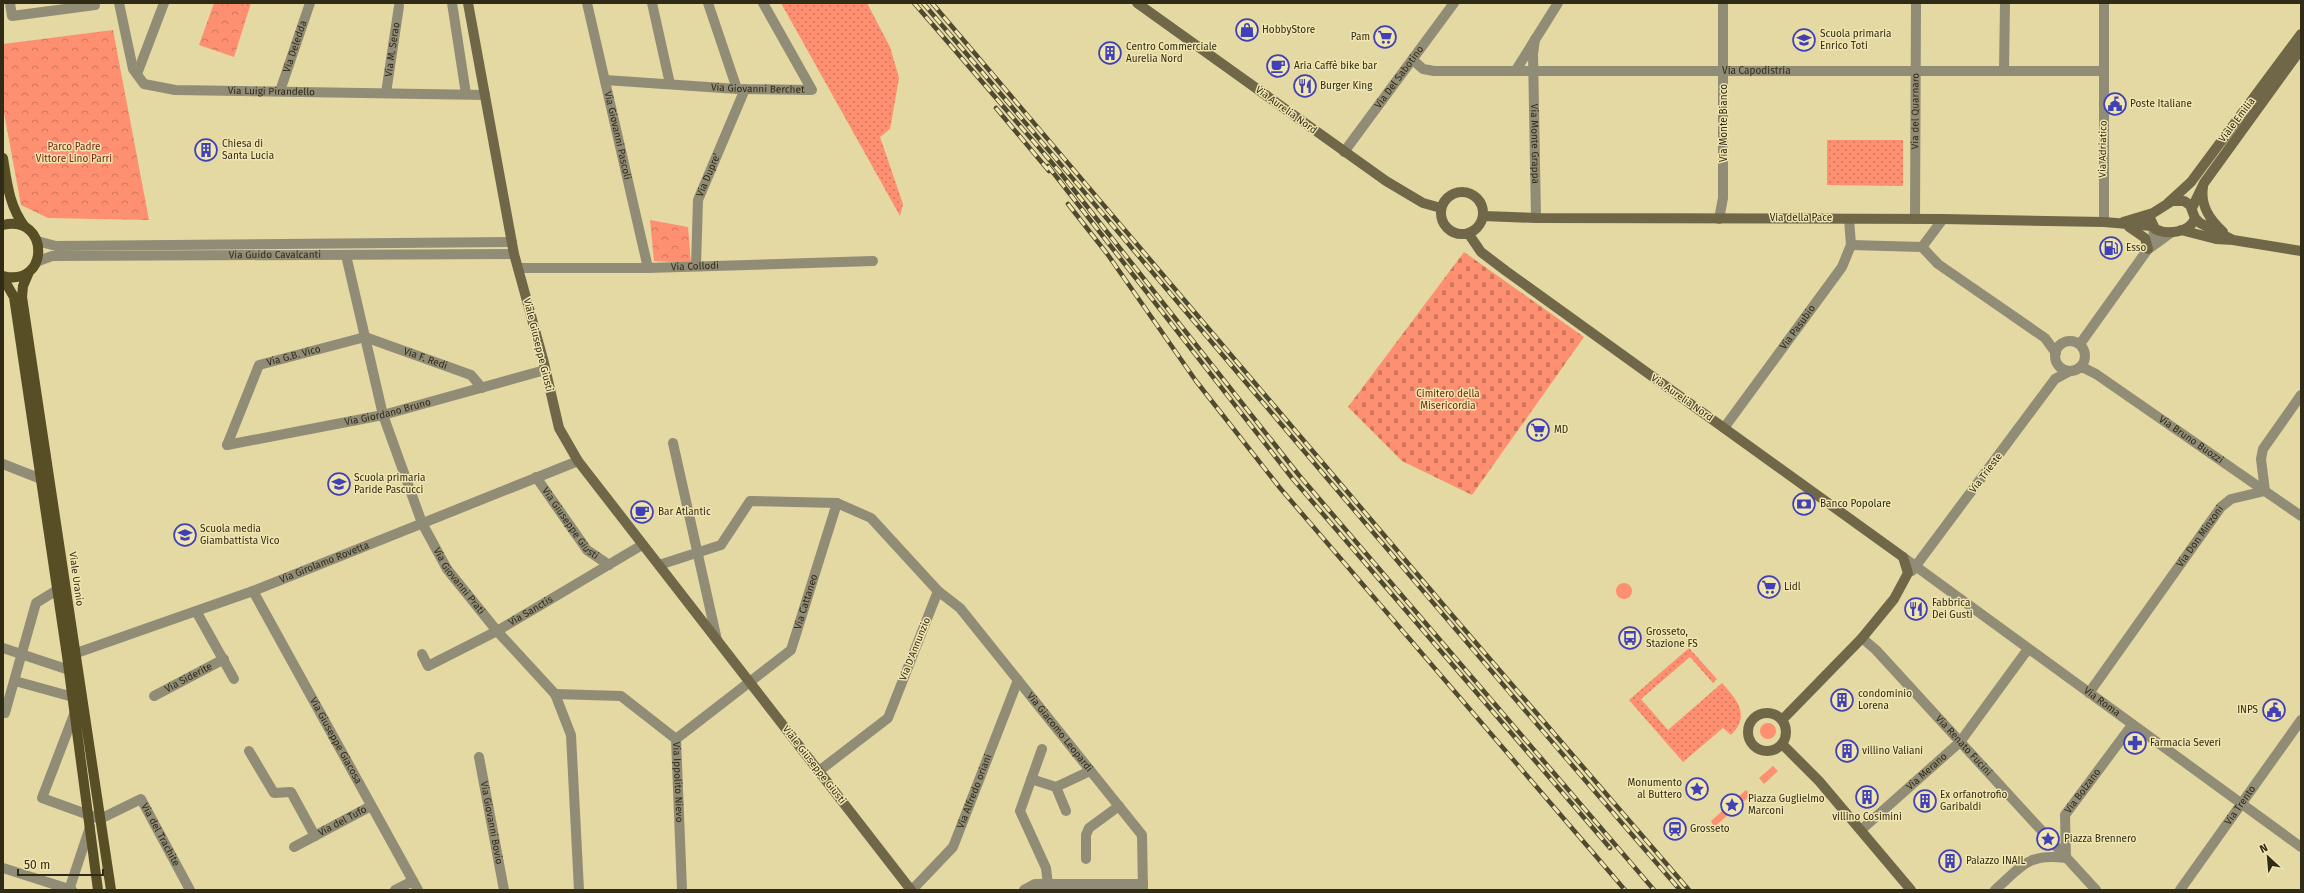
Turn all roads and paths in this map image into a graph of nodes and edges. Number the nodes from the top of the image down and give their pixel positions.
1 (10, 3) edge
2 (95, 3) edge
3 (119, 3) edge
4 (164, 3) edge
5 (310, 3) edge
6 (452, 3) edge
7 (468, 3) edge
8 (587, 3) edge
9 (652, 3) edge
10 (708, 3) edge
11 (763, 3) edge
12 (1137, 3) edge
13 (1454, 3) edge
14 (1558, 3) edge
15 (1723, 3) edge
16 (1916, 3) edge
17 (2005, 3) edge
18 (2104, 3) edge
19 (399, 6) dead end
20 (2301, 34) edge
21 (1535, 39) junction
22 (2301, 49) edge
23 (1413, 60) junction
24 (1516, 70) junction
25 (1534, 70) junction
26 (2004, 70) junction
27 (1723, 71) junction
28 (1915, 71) junction
29 (2103, 71) junction
30 (137, 74) junction
31 (605, 80) junction
32 (670, 84) junction
33 (741, 89) junction
34 (280, 91) junction
35 (386, 93) junction
36 (466, 94) junction
37 (485, 95) junction
38 (1344, 152) junction
39 (3, 158) edge
40 (2204, 183) junction
41 (2168, 203) junction
42 (1441, 208) junction
43 (2192, 208) junction
44 (2154, 213) junction
45 (1483, 216) junction
46 (1536, 218) junction
47 (1849, 218) junction
48 (2195, 218) junction
49 (1719, 219) junction
50 (1915, 219) junction
51 (1943, 219) junction
52 (2104, 222) junction
53 (2123, 224) junction
54 (3, 225) edge
55 (25, 227) junction
56 (2152, 227) junction
57 (2176, 231) junction
58 (1468, 233) junction
59 (2233, 240) junction
60 (37, 242) junction
61 (512, 242) junction
62 (1851, 245) junction
63 (1922, 247) junction
64 (2148, 249) junction
65 (2301, 249) edge
66 (514, 254) junction
67 (346, 255) junction
68 (873, 261) dead end
69 (36, 262) junction
70 (696, 266) junction
71 (518, 268) junction
72 (648, 268) junction
73 (29, 272) junction
74 (3, 277) edge
75 (365, 337) junction
76 (2080, 344) junction
77 (2056, 352) junction
78 (546, 370) junction
79 (2074, 370) junction
80 (482, 388) junction
81 (2301, 395) edge
82 (383, 414) junction
83 (1724, 428) junction
84 (672, 443) dead end
85 (227, 445) joint
86 (578, 461) junction
87 (3, 464) edge
88 (536, 477) junction
89 (41, 479) junction
90 (2264, 490) junction
91 (837, 503) junction
92 (2301, 516) edge
93 (422, 522) junction
94 (642, 545) junction
95 (696, 553) junction
96 (1903, 557) junction
97 (609, 565) junction
98 (659, 565) junction
99 (1915, 567) junction
100 (1906, 579) junction
101 (58, 590) junction
102 (253, 591) junction
103 (938, 591) junction
104 (196, 611) junction
105 (497, 631) junction
106 (1862, 638) junction
107 (717, 640) junction
108 (3, 648) edge
109 (2028, 648) junction
110 (71, 654) junction
111 (422, 654) dead end
112 (22, 655) junction
113 (224, 659) junction
114 (69, 670) junction
115 (234, 679) dead end
116 (1018, 680) junction
117 (15, 681) junction
118 (749, 684) junction
119 (555, 694) junction
120 (2090, 694) junction
121 (154, 696) dead end
122 (73, 697) junction
123 (75, 712) junction
124 (3, 713) edge
125 (1782, 720) junction
126 (2301, 720) edge
127 (2132, 725) junction
128 (676, 739) junction
129 (1960, 742) junction
130 (1782, 744) junction
131 (1042, 749) dead end
132 (249, 751) dead end
133 (479, 756) dead end
134 (819, 771) junction
135 (1090, 771) junction
136 (1031, 779) junction
137 (1056, 787) junction
138 (2241, 804) junction
139 (371, 806) junction
140 (1119, 806) junction
141 (1066, 811) dead end
142 (88, 813) junction
143 (100, 819) junction
144 (90, 827) junction
145 (1861, 830) junction
146 (315, 836) junction
147 (294, 847) dead end
148 (2301, 847) edge
149 (2066, 858) junction
150 (1086, 859) dead end
151 (3, 868) edge
152 (1048, 885) junction
153 (415, 886) edge
154 (1086, 887) edge
155 (1143, 887) edge
156 (70, 890) edge
157 (98, 890) edge
158 (111, 890) edge
159 (190, 890) edge
160 (395, 890) edge
161 (504, 890) edge
162 (579, 890) edge
163 (682, 890) edge
164 (912, 890) edge
165 (1024, 890) edge
166 (1911, 890) edge
167 (1995, 890) edge
168 (2096, 890) edge
169 (2180, 890) edge

1 - 2 street
3 - 30 street
4 - 30 street
5 - 34 street, Via Deledda
6 - 36 street
7 - 37 street, Viale Giuseppe Giusti
8 - 31 street, Via Giovanni Pascoli
9 - 32 street
10 - 33 street
11 - 33 street, Via Giovanni Berchet
12 - 38 street, Via Aurelia Nord
13 - 23 street, Via Del Sabotino
14 - 21 street
15 - 27 street, Via Monte Bianco
16 - 28 street, Via del Quarnaro
17 - 26 street
18 - 29 street, Via Adriatico
19 - 35 street, Via M. Serao
20 - 41 street, Viale Emilia
21 - 24 street
21 - 25 street, Via Monte Grappa
22 - 40 street, Viale Emilia
23 - 24 street, Via Capodistria
23 - 38 street, Via Del Sabotino
24 - 25 street, Via Capodistria
25 - 27 street, Via Capodistria
25 - 46 street, Via Monte Grappa
26 - 28 street, Via Capodistria
26 - 29 street, Via Capodistria
27 - 28 street, Via Capodistria
27 - 49 street, Via Monte Bianco
28 - 50 street, Via del Quarnaro
29 - 52 street, Via Adriatico
30 - 34 street, Via Luigi Pirandello
31 - 32 street, Via Giovanni Berchet
31 - 72 street, Via Giovanni Pascoli
32 - 33 street, Via Giovanni Berchet
33 - 70 street, Via Dupre'
34 - 35 street, Via Luigi Pirandello
35 - 36 street, Via Luigi Pirandello
36 - 37 street, Via Luigi Pirandello
37 - 61 street, Viale Giuseppe Giusti
38 - 42 street, Via Aurelia Nord
39 - 55 main road
40 - 43 street, Viale Emilia
40 - 59 street
41 - 43 street
41 - 44 street, Via della Pace
42 - 45 street
42 - 58 street
43 - 48 street
44 - 53 street, Via della Pace
44 - 56 street
45 - 46 street, Via della Pace
45 - 58 street
46 - 49 street, Via della Pace
47 - 49 street, Via della Pace
47 - 50 street, Via della Pace
47 - 62 street, Via Pasubio
48 - 57 street
48 - 59 street, Via della Pace
50 - 51 street, Via della Pace
51 - 52 street, Via della Pace
51 - 63 street
52 - 53 street, Via della Pace
53 - 56 street, Via della Pace
53 - 64 street
54 - 55 main road
55 - 60 main road
56 - 57 street, Via della Pace
56 - 64 street
57 - 59 street, Via della Pace
57 - 64 street
58 - 83 street, Via Aurelia Nord
59 - 65 street, Via della Pace
60 - 61 street, Via Guido Cavalcanti
60 - 69 main road
61 - 66 street, Viale Giuseppe Giusti
62 - 63 street
62 - 83 street, Via Pasubio
63 - 77 street
64 - 76 street
66 - 67 street, Via Guido Cavalcanti
66 - 71 street, Viale Giuseppe Giusti
67 - 69 street, Via Guido Cavalcanti
67 - 75 street, Via Giovanni Prati
68 - 70 street, Via Collodi
69 - 73 main road, Viale Uranio
70 - 72 street, Via Collodi
71 - 72 street, Via Collodi
71 - 78 street, Viale Giuseppe Giusti
73 - 74 main road
73 - 110 main road, Viale Uranio
74 - 89 main road, Viale Uranio
75 - 80 street, Via F. Redi
75 - 82 street, Via Giovanni Prati
75 - 85 street, Via G.B. Vico
76 - 77 street
76 - 79 street
77 - 79 street
78 - 80 street, Via Giordano Bruno
78 - 86 street, Viale Giuseppe Giusti
79 - 90 street, Via Bruno Buozzi
79 - 99 street, Via Trieste
80 - 82 street, Via Giordano Bruno
81 - 90 street
82 - 85 street, Via Giordano Bruno
82 - 93 street, Via Giovanni Prati
83 - 96 street, Via Aurelia Nord
84 - 95 street, Viale Giuseppe Giusti
86 - 88 street, Via Girolamo Rovetta
86 - 94 street, Viale Giuseppe Giusti
87 - 89 street
88 - 93 street, Via Girolamo Rovetta
88 - 97 street, Via Giuseppe Giusti
89 - 101 main road, Viale Uranio
90 - 92 street, Via Bruno Buozzi
90 - 120 street, Via Don Minzoni
91 - 95 street
91 - 103 street
91 - 118 street, Via Cattaneo
93 - 102 street, Via Girolamo Rovetta
93 - 105 street, Via Giovanni Prati
94 - 97 street, Via Sanctis
94 - 98 street, Viale Giuseppe Giusti
95 - 98 street
95 - 107 street, Viale Giuseppe Giusti
96 - 99 street, Via Roma
96 - 100 street
97 - 105 street, Via Sanctis
98 - 107 street, Viale Giuseppe Giusti
99 - 100 street, Via Trieste
99 - 109 street, Via Roma
100 - 106 street, Via Trieste
101 - 110 main road, Viale Uranio
101 - 112 street
102 - 104 street, Via Girolamo Rovetta
102 - 139 street, Via Giuseppe Giacosa
103 - 116 street, Via Giacomo Leopardi
103 - 134 street, Via D'Annunzio
104 - 110 street, Via Girolamo Rovetta
104 - 113 street, Via Siderite
105 - 111 street, Via Sanctis
105 - 119 street, Via Giovanni Prati
106 - 125 street, Via Trieste
106 - 129 street, Via Renato Fucini
107 - 118 street, Viale Giuseppe Giusti
108 - 112 street
109 - 120 street, Via Roma
109 - 129 street, Via Merano
110 - 114 main road, Viale Uranio
110 - 143 main road, Viale Uranio
112 - 114 street
112 - 117 street
113 - 115 street, Via Siderite
113 - 121 street, Via Siderite
114 - 122 main road, Viale Uranio
116 - 135 street, Via Giacomo Leopardi
116 - 164 street, Via Alfredo oriani
117 - 122 street
117 - 124 street
118 - 128 street, Via Cattaneo
118 - 134 street, Viale Giuseppe Giusti
119 - 128 street, Via Ippolito Nievo
119 - 162 street, Via Giovanni Prati
120 - 127 street, Via Roma
122 - 123 main road, Viale Uranio
123 - 142 main road, Viale Uranio
123 - 142 street
125 - 130 street
125 - 130 street
126 - 138 street, Via Trento
127 - 138 street, Via Roma
127 - 149 street, Via Bolzano
128 - 163 street, Via Ippolito Nievo
129 - 145 street, Via Merano
129 - 149 street, Via Renato Fucini
130 - 145 street
131 - 136 street
132 - 146 street, Via del Tufo
133 - 161 street, Via Giovanni Bovio
134 - 164 street, Viale Giuseppe Giusti
135 - 137 street
135 - 140 street, Via Giacomo Leopardi
136 - 137 street
136 - 152 street
137 - 141 street
138 - 148 street, Via Roma
138 - 169 street, Via Trento
139 - 146 street, Via del Tufo
139 - 153 street, Via Giuseppe Giacosa
140 - 150 street
140 - 155 street, Via Giacomo Leopardi
142 - 143 street
142 - 144 main road, Viale Uranio
143 - 158 main road, Viale Uranio
143 - 159 street, Via del Trachite
144 - 156 street
144 - 157 main road, Viale Uranio
145 - 166 street
146 - 147 street, Via del Tufo
149 - 167 street
149 - 168 street, Via Renato Fucini
151 - 156 street
152 - 154 street
152 - 165 street
153 - 160 street
154 - 155 street

